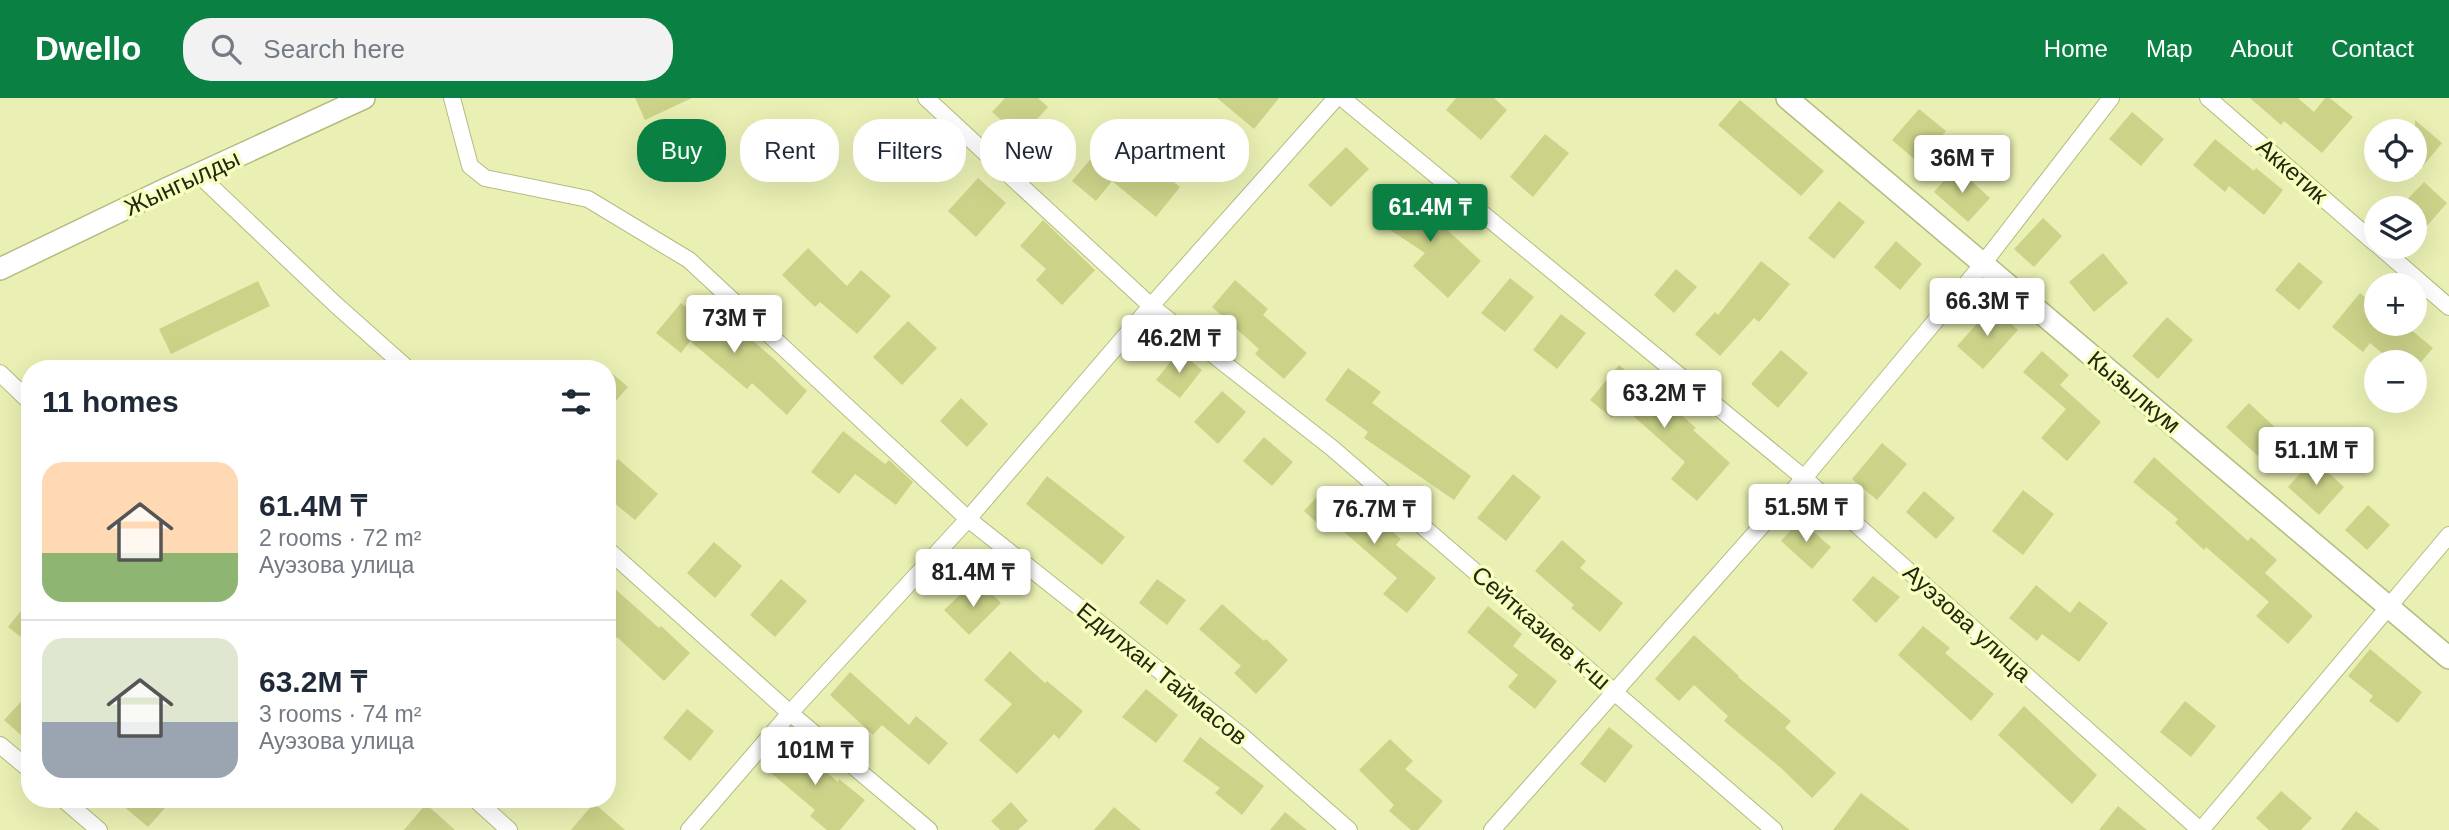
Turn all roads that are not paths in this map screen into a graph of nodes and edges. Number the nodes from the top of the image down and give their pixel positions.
1 (364, 98) edge
2 (452, 98) edge
3 (926, 98) edge
4 (1336, 98) edge
5 (1342, 98) edge
6 (1787, 98) edge
7 (2111, 98) edge
8 (2208, 98) edge
9 (199, 175) junction
10 (2364, 233) edge
11 (2394, 259) edge
12 (1982, 265) junction
13 (0, 269) edge
14 (1151, 306) junction
15 (2449, 307) edge
16 (398, 360) edge
17 (0, 373) edge
18 (21, 393) edge
19 (1804, 478) junction
20 (968, 519) junction
21 (2449, 535) edge
22 (616, 557) edge
23 (2390, 606) junction
24 (2449, 658) edge
25 (1614, 691) junction
26 (790, 713) junction
27 (0, 745) edge
28 (21, 762) edge
29 (73, 808) edge
30 (485, 808) edge
31 (99, 830) edge
32 (509, 830) edge
33 (689, 830) edge
34 (929, 830) edge
35 (1349, 830) edge
36 (1492, 830) edge
37 (1774, 830) edge
38 (2201, 830) edge

1 - 9 street, Жынгылды
2 - 20 street, Едилхан Таймасов
3 - 14 street, Сейтказиев к-ш
4 - 14 street
5 - 19 street, Ауэзова улица
6 - 12 street, Кызылкум
7 - 12 street
8 - 10 street, Аккетик
9 - 13 street, Жынгылды
9 - 16 street
11 - 15 street, Аккетик
12 - 19 street
12 - 23 street, Кызылкум
14 - 20 street
14 - 25 street, Сейтказиев к-ш
17 - 18 street
19 - 25 street
19 - 38 street, Ауэзова улица
20 - 26 street
20 - 35 street, Едилхан Таймасов
21 - 23 street
22 - 26 street
23 - 24 street, Кызылкум
23 - 38 street
25 - 36 street
25 - 37 street, Сейтказиев к-ш
26 - 33 street
26 - 34 street
27 - 28 street
29 - 31 street
30 - 32 street

